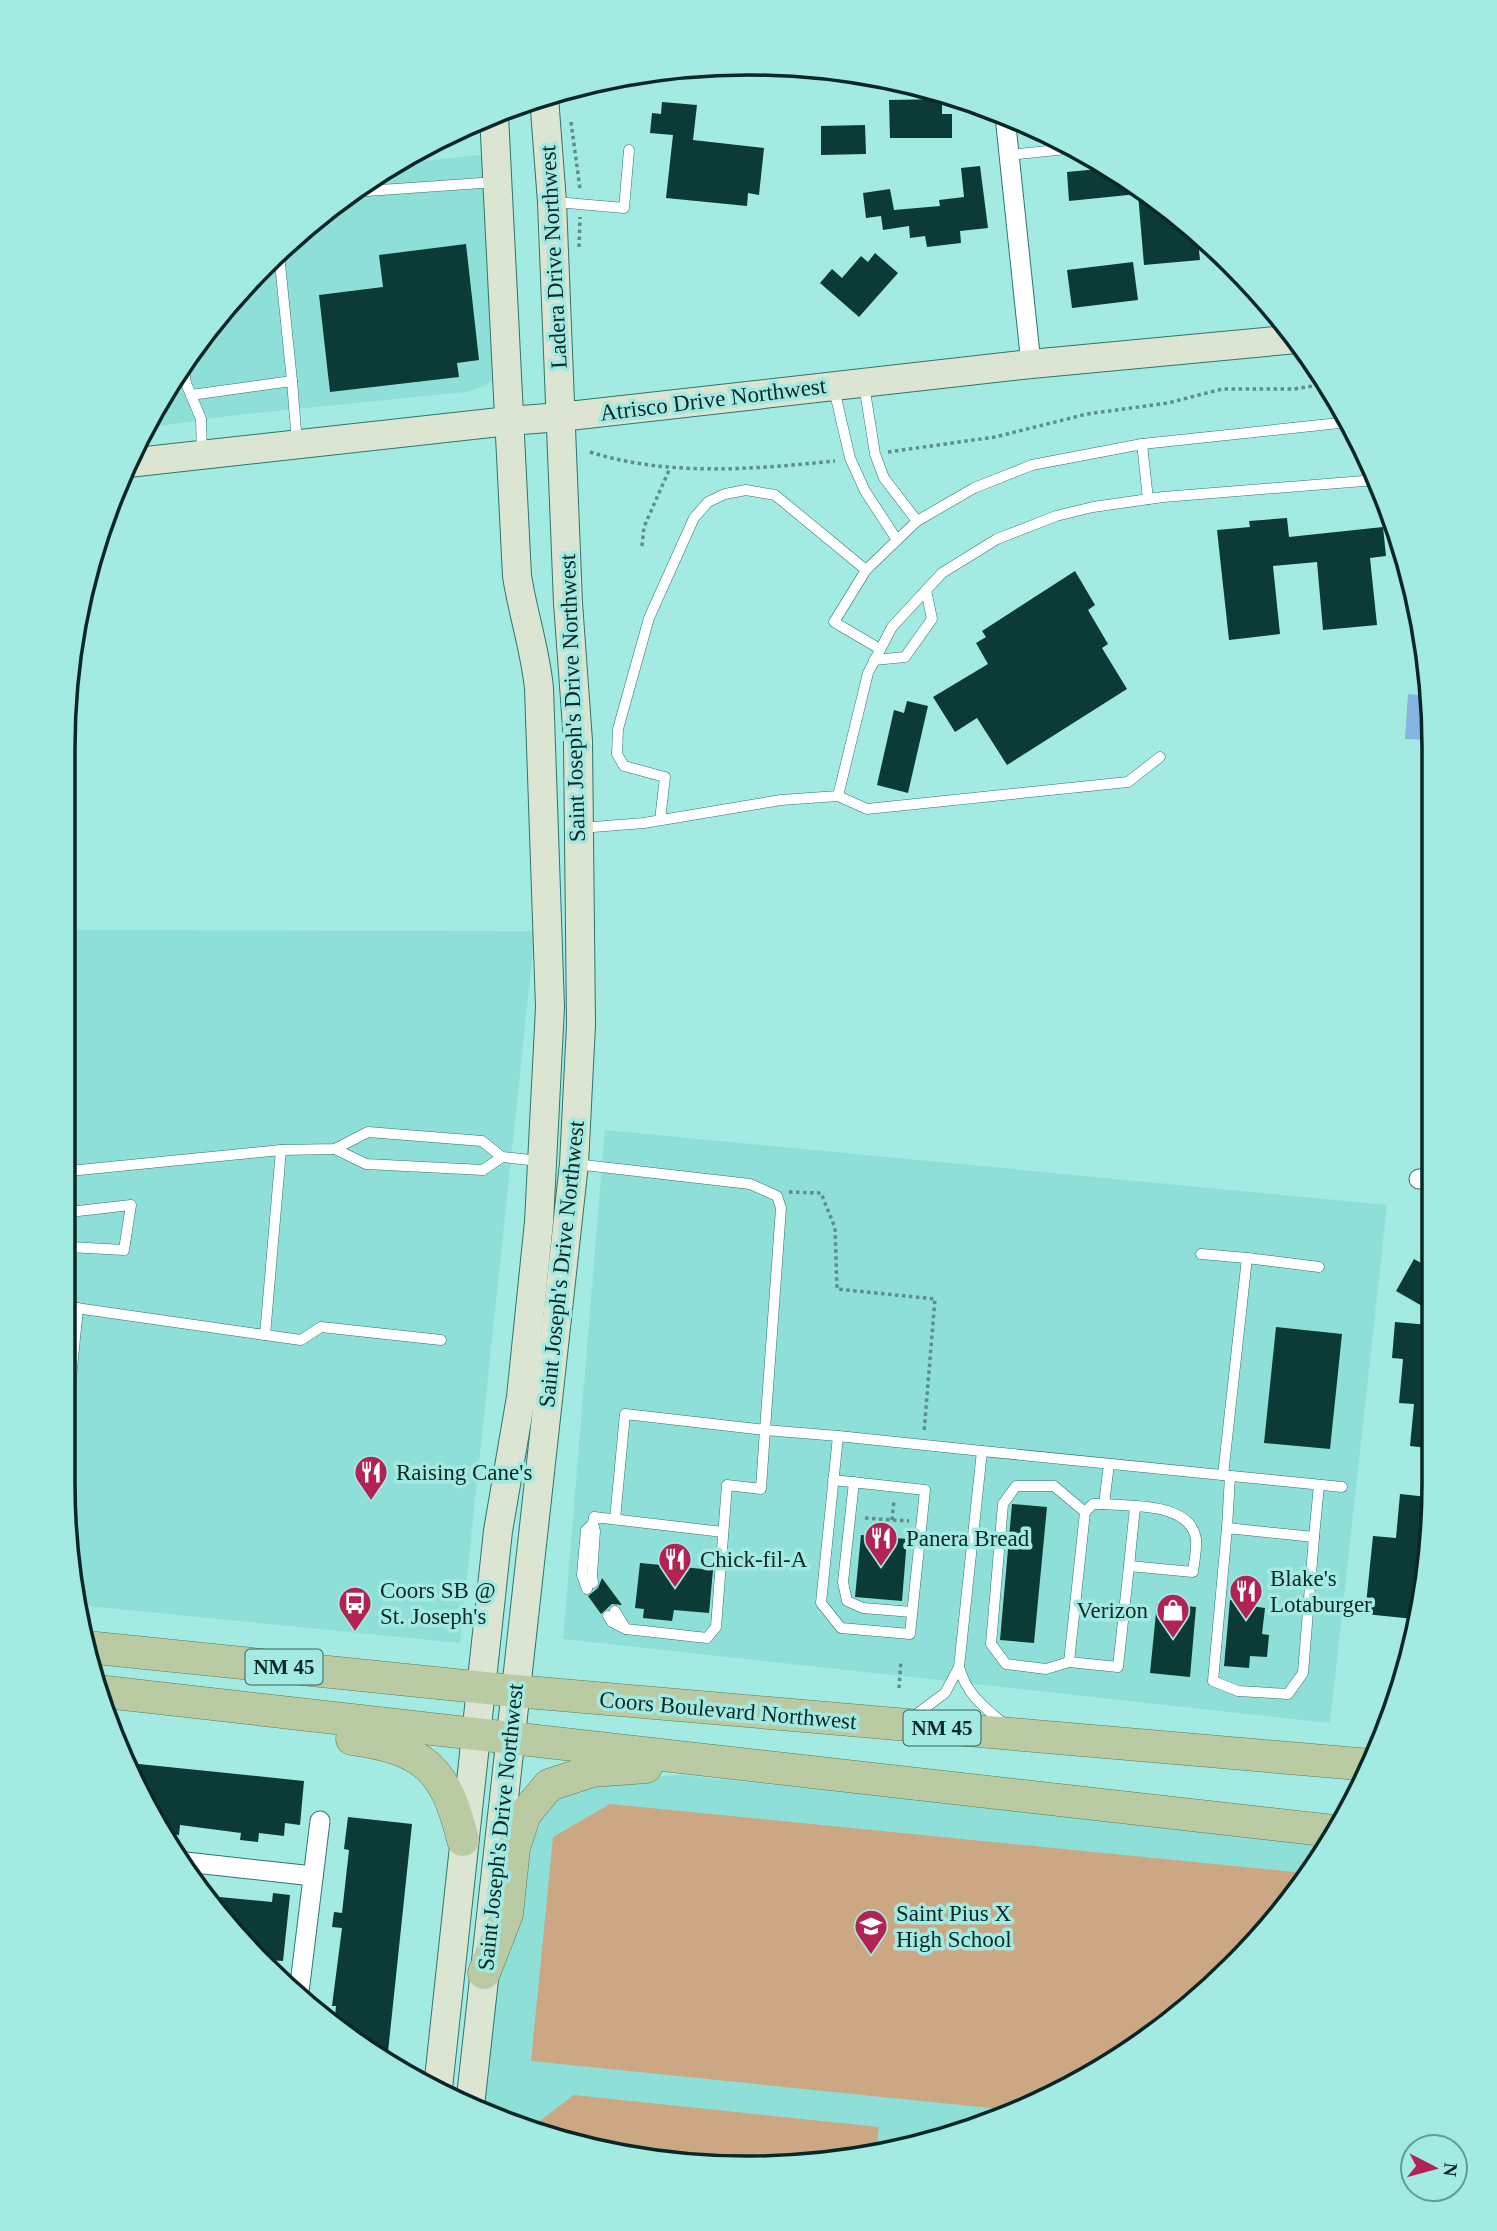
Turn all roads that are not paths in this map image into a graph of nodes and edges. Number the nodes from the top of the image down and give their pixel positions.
1 (545, 107) edge
2 (494, 125) edge
3 (1006, 126) edge
4 (629, 150) dead end
5 (1056, 150) edge
6 (1009, 155) junction
7 (497, 182) junction
8 (373, 190) edge
9 (552, 201) junction
10 (280, 265) edge
11 (1284, 340) edge
12 (1031, 363) junction
13 (186, 378) edge
14 (292, 381) junction
15 (863, 382) junction
16 (833, 385) junction
17 (191, 395) junction
18 (560, 417) junction
19 (509, 421) junction
20 (1338, 423) edge
21 (297, 444) junction
22 (1142, 444) junction
23 (202, 455) junction
24 (140, 462) edge
25 (1366, 481) edge
26 (1148, 499) junction
27 (917, 522) junction
28 (897, 540) junction
29 (866, 569) junction
30 (926, 590) junction
31 (880, 649) junction
32 (874, 660) junction
33 (1160, 757) dead end
34 (838, 796) junction
35 (660, 820) junction
36 (578, 828) junction
37 (335, 1149) junction
38 (281, 1150) junction
39 (502, 1157) junction
40 (543, 1161) junction
41 (574, 1164) junction
42 (75, 1170) edge
43 (75, 1211) edge
44 (75, 1248) edge
45 (1201, 1254) dead end
46 (1247, 1258) junction
47 (1319, 1267) dead end
48 (75, 1308) edge
49 (265, 1335) junction
50 (441, 1340) dead end
51 (765, 1430) junction
52 (838, 1436) junction
53 (982, 1451) junction
54 (1109, 1464) junction
55 (1227, 1475) junction
56 (833, 1480) junction
57 (854, 1482) junction
58 (1319, 1485) junction
59 (1342, 1487) dead end
60 (1104, 1504) junction
61 (1135, 1507) junction
62 (1085, 1512) junction
63 (615, 1519) junction
64 (1227, 1528) junction
65 (723, 1532) junction
66 (1314, 1537) junction
67 (1129, 1566) junction
68 (590, 1586) dead end
69 (912, 1612) junction
70 (612, 1613) dead end
71 (96, 1648) edge
72 (1069, 1662) junction
73 (959, 1667) junction
74 (481, 1687) junction
75 (514, 1691) junction
76 (109, 1692) edge
77 (187, 1700) junction
78 (897, 1724) junction
79 (477, 1733) junction
80 (1022, 1735) junction
81 (509, 1737) junction
82 (715, 1761) junction
83 (1360, 1764) edge
84 (320, 1821) dead end
85 (1327, 1827) edge
86 (463, 1840) junction
87 (193, 1863) edge
88 (313, 1875) junction
89 (484, 1973) junction
90 (300, 1984) edge
91 (436, 2078) edge
92 (471, 2096) edge

1 - 9 street, Ladera Drive Northwest
2 - 7 street
3 - 6 street
4 - 9 lane
5 - 6 lane
6 - 12 street
7 - 8 lane
7 - 19 street
9 - 18 street, Ladera Drive Northwest
10 - 14 lane
11 - 12 street, Atrisco Drive Northwest
12 - 15 street, Atrisco Drive Northwest
13 - 17 lane
14 - 17 lane
14 - 21 lane
15 - 16 street, Atrisco Drive Northwest
15 - 27 lane
16 - 18 street, Atrisco Drive Northwest
16 - 28 lane
17 - 23 lane
18 - 19 street, Atrisco Drive Northwest
18 - 36 street, Saint Joseph's Drive Northwest
19 - 21 street, Atrisco Drive Northwest
19 - 40 street, Saint Joseph's Drive Northwest
20 - 22 lane
21 - 23 street, Atrisco Drive Northwest
22 - 26 lane
22 - 27 lane
23 - 24 street, Atrisco Drive Northwest
25 - 26 lane
26 - 30 lane
27 - 28 lane
28 - 29 lane
29 - 31 lane
29 - 35 lane
30 - 31 lane
30 - 32 lane
31 - 32 lane
32 - 34 lane
33 - 34 lane
34 - 35 lane
35 - 36 lane
36 - 41 street, Saint Joseph's Drive Northwest
37 - 38 lane
37 - 39 lane
37 - 39 lane
38 - 42 lane
38 - 49 lane
39 - 40 lane
40 - 41 street
40 - 74 street, Saint Joseph's Drive Northwest
41 - 51 lane
41 - 75 street, Saint Joseph's Drive Northwest
43 - 44 lane
45 - 46 lane
46 - 47 lane
46 - 55 lane
48 - 49 lane
49 - 50 lane
51 - 52 lane
51 - 63 lane
51 - 65 lane
52 - 53 lane
52 - 56 lane
53 - 54 lane
53 - 73 lane
54 - 55 lane
54 - 60 lane
55 - 58 lane
55 - 64 lane
56 - 57 lane
56 - 69 lane
57 - 69 lane
57 - 69 lane
58 - 59 lane
58 - 66 lane
60 - 61 lane
60 - 62 lane
61 - 67 lane
61 - 67 lane
62 - 72 lane
62 - 72 lane
63 - 65 lane
63 - 68 lane
64 - 66 lane
64 - 66 lane
65 - 70 lane
67 - 72 lane
71 - 74 main road, Coors Boulevard Northwest / NM 45
73 - 78 lane
73 - 80 lane
74 - 75 main road, Coors Boulevard Northwest / NM 45
74 - 79 street, Saint Joseph's Drive Northwest
75 - 78 main road, Coors Boulevard Northwest / NM 45
75 - 81 street, Saint Joseph's Drive Northwest
76 - 77 main road, NM 45
77 - 79 main road, NM 45
77 - 86 main road
78 - 80 main road, Coors Boulevard Northwest / NM 45
79 - 81 main road, NM 45
79 - 86 street, Saint Joseph's Drive Northwest
80 - 83 main road, Coors Boulevard Northwest / NM 45
81 - 82 main road, NM 45
81 - 89 street, Saint Joseph's Drive Northwest
82 - 85 main road, NM 45
82 - 89 main road
84 - 88 street
86 - 91 street, Saint Joseph's Drive Northwest
87 - 88 street
88 - 90 street
89 - 92 street, Saint Joseph's Drive Northwest

